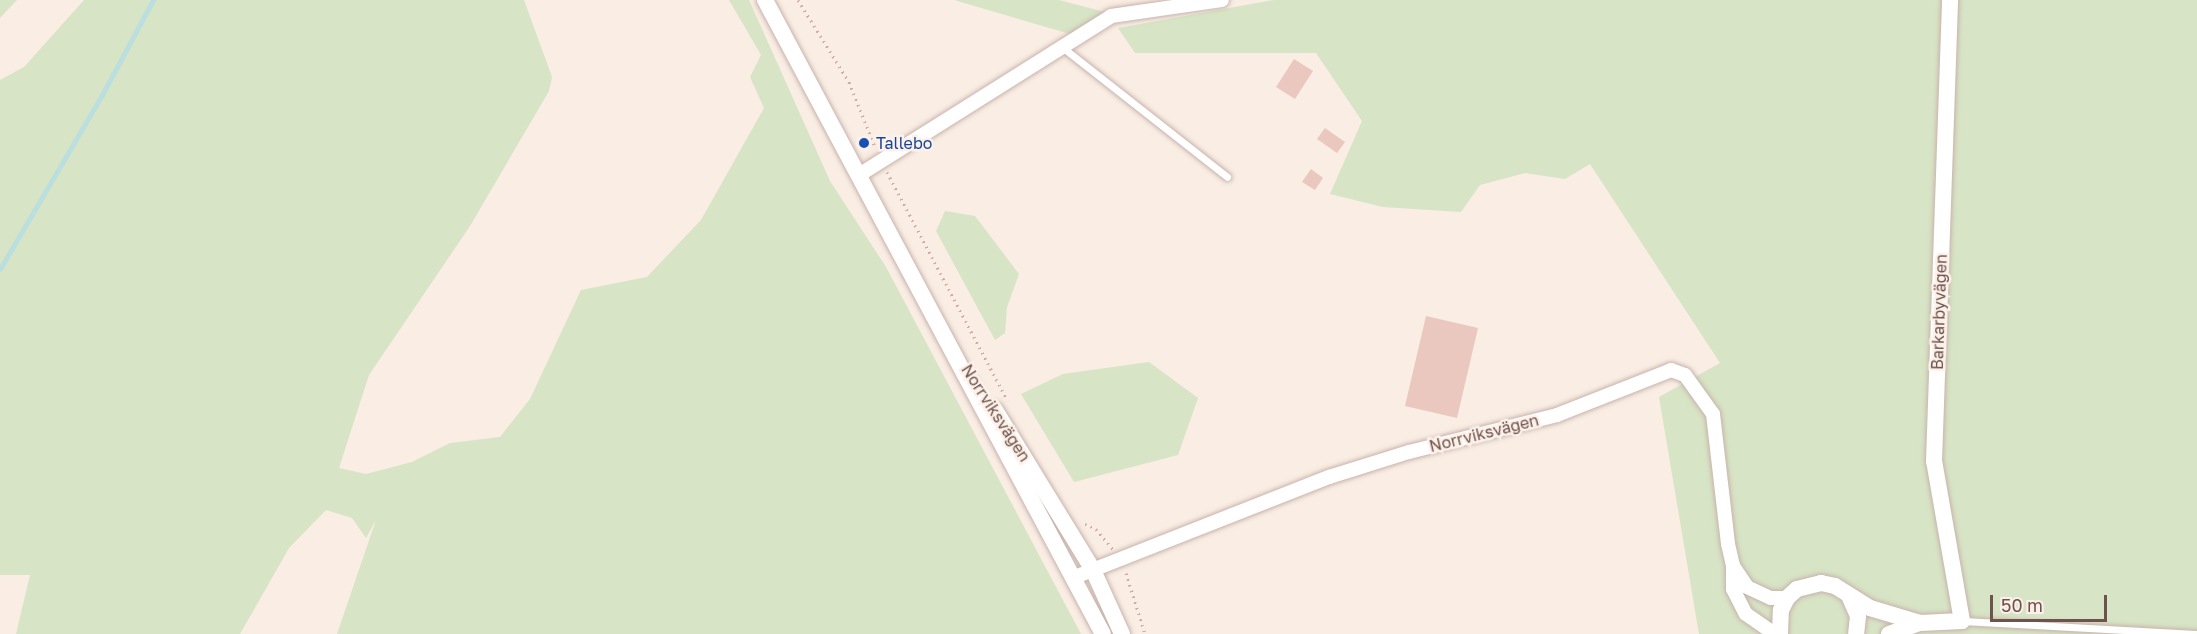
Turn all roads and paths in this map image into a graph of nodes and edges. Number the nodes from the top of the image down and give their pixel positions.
1 (765, 0) edge
2 (798, 0) edge
3 (1222, 0) edge
4 (1950, 0) edge
5 (1062, 47) junction
6 (880, 161) junction
7 (859, 174) junction
8 (1227, 177) dead end
9 (935, 319) junction
10 (1011, 408) dead end
11 (1022, 479) junction
12 (1077, 517) dead end
13 (1120, 559) junction
14 (1733, 566) junction
15 (1094, 570) junction
16 (1075, 577) junction
17 (1848, 595) junction
18 (1787, 598) junction
19 (1962, 621) junction
20 (1920, 623) junction
21 (2046, 626) junction
22 (1094, 634) edge
23 (1103, 634) edge
24 (1122, 634) edge
25 (1145, 634) edge
26 (1777, 634) edge
27 (1856, 634) edge
28 (1889, 634) edge
29 (2046, 634) edge
30 (2186, 634) edge
31 (2197, 634) edge

1 - 7 street, Norrviksvägen
2 - 6 path
3 - 5 street
4 - 19 street, Barkarbyvägen
5 - 6 street
5 - 8 lane
6 - 7 street
6 - 10 path
7 - 9 street, Norrviksvägen
9 - 11 street, Norrviksvägen
9 - 15 street, Norrviksvägen
11 - 16 street, Norrviksvägen
11 - 22 street, Norrviksvägen
12 - 13 path
13 - 14 street, Norrviksvägen
13 - 15 street, Norrviksvägen
13 - 25 path
14 - 18 street, Norrviksvägen
14 - 26 street, Norrviksvägen
15 - 16 street, Norrviksvägen
15 - 24 street, Norrviksvägen
16 - 23 street, Norrviksvägen
17 - 18 street
17 - 20 street
17 - 27 street
18 - 26 street, Norrviksvägen
19 - 20 street
19 - 21 lane
20 - 28 street
21 - 29 lane
21 - 30 lane
30 - 31 lane

